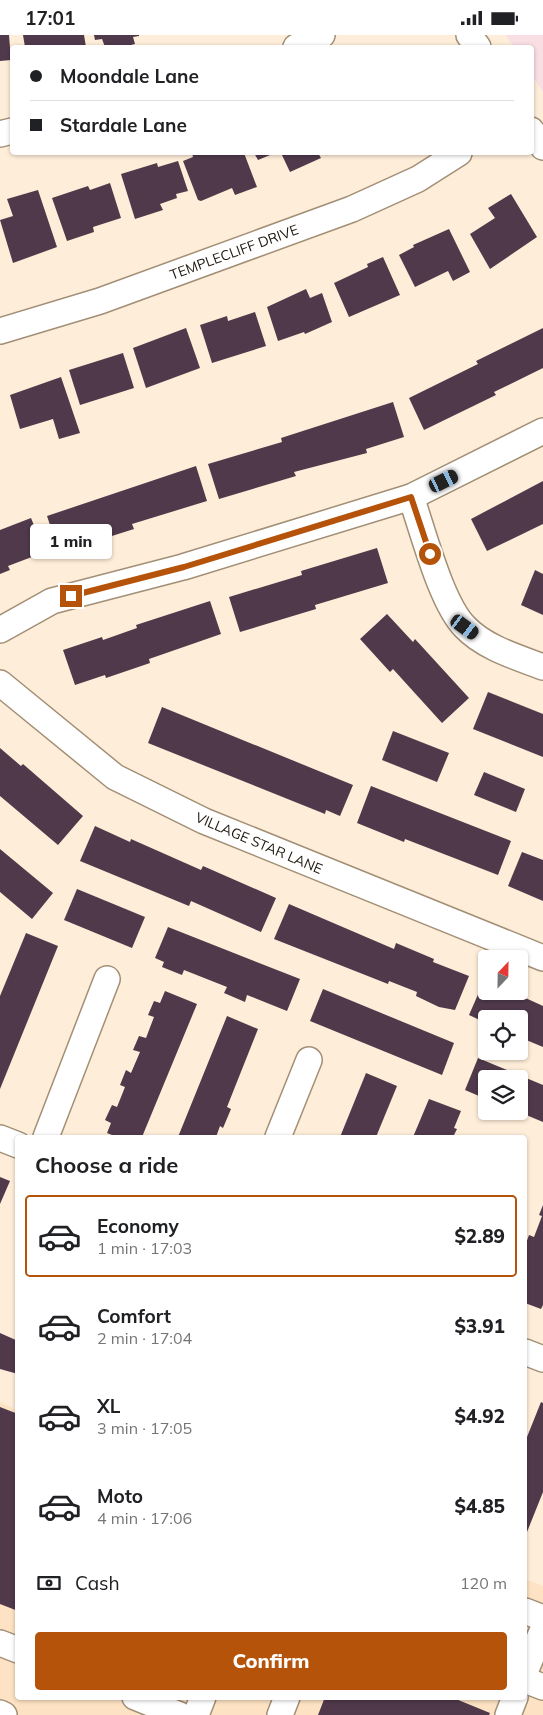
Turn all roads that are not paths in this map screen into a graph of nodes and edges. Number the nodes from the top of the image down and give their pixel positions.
1 (322, 35) edge
2 (300, 45) edge
3 (534, 134) edge
4 (543, 147) edge
5 (456, 155) edge
6 (0, 331) edge
7 (543, 431) edge
8 (411, 497) junction
9 (0, 630) edge
10 (543, 667) edge
11 (0, 683) edge
12 (543, 958) edge
13 (107, 979) dead end
14 (309, 1060) dead end
15 (47, 1135) edge
16 (279, 1135) edge
17 (0, 1138) edge
18 (15, 1144) edge
19 (527, 1353) edge
20 (543, 1359) edge
21 (527, 1612) edge
22 (543, 1617) edge
23 (543, 1629) edge
24 (0, 1643) edge
25 (15, 1649) edge
26 (527, 1667) edge
27 (527, 1681) edge
28 (543, 1687) edge
29 (142, 1700) edge
30 (202, 1700) edge
31 (286, 1700) edge
32 (514, 1700) edge
33 (0, 1713) edge
34 (4, 1715) edge
35 (180, 1715) edge
36 (196, 1715) edge
37 (280, 1715) edge
38 (508, 1715) edge

1 - 2 street
3 - 4 street
5 - 6 street, TEMPLECLIFF DRIVE
7 - 8 street
8 - 9 street
8 - 10 street
11 - 12 street, VILLAGE STAR LANE
13 - 15 street
14 - 16 street
17 - 18 street
19 - 20 street
21 - 22 street
23 - 26 street
24 - 25 street
27 - 28 street
29 - 35 street
30 - 36 street
31 - 37 street
32 - 38 street
33 - 34 street

